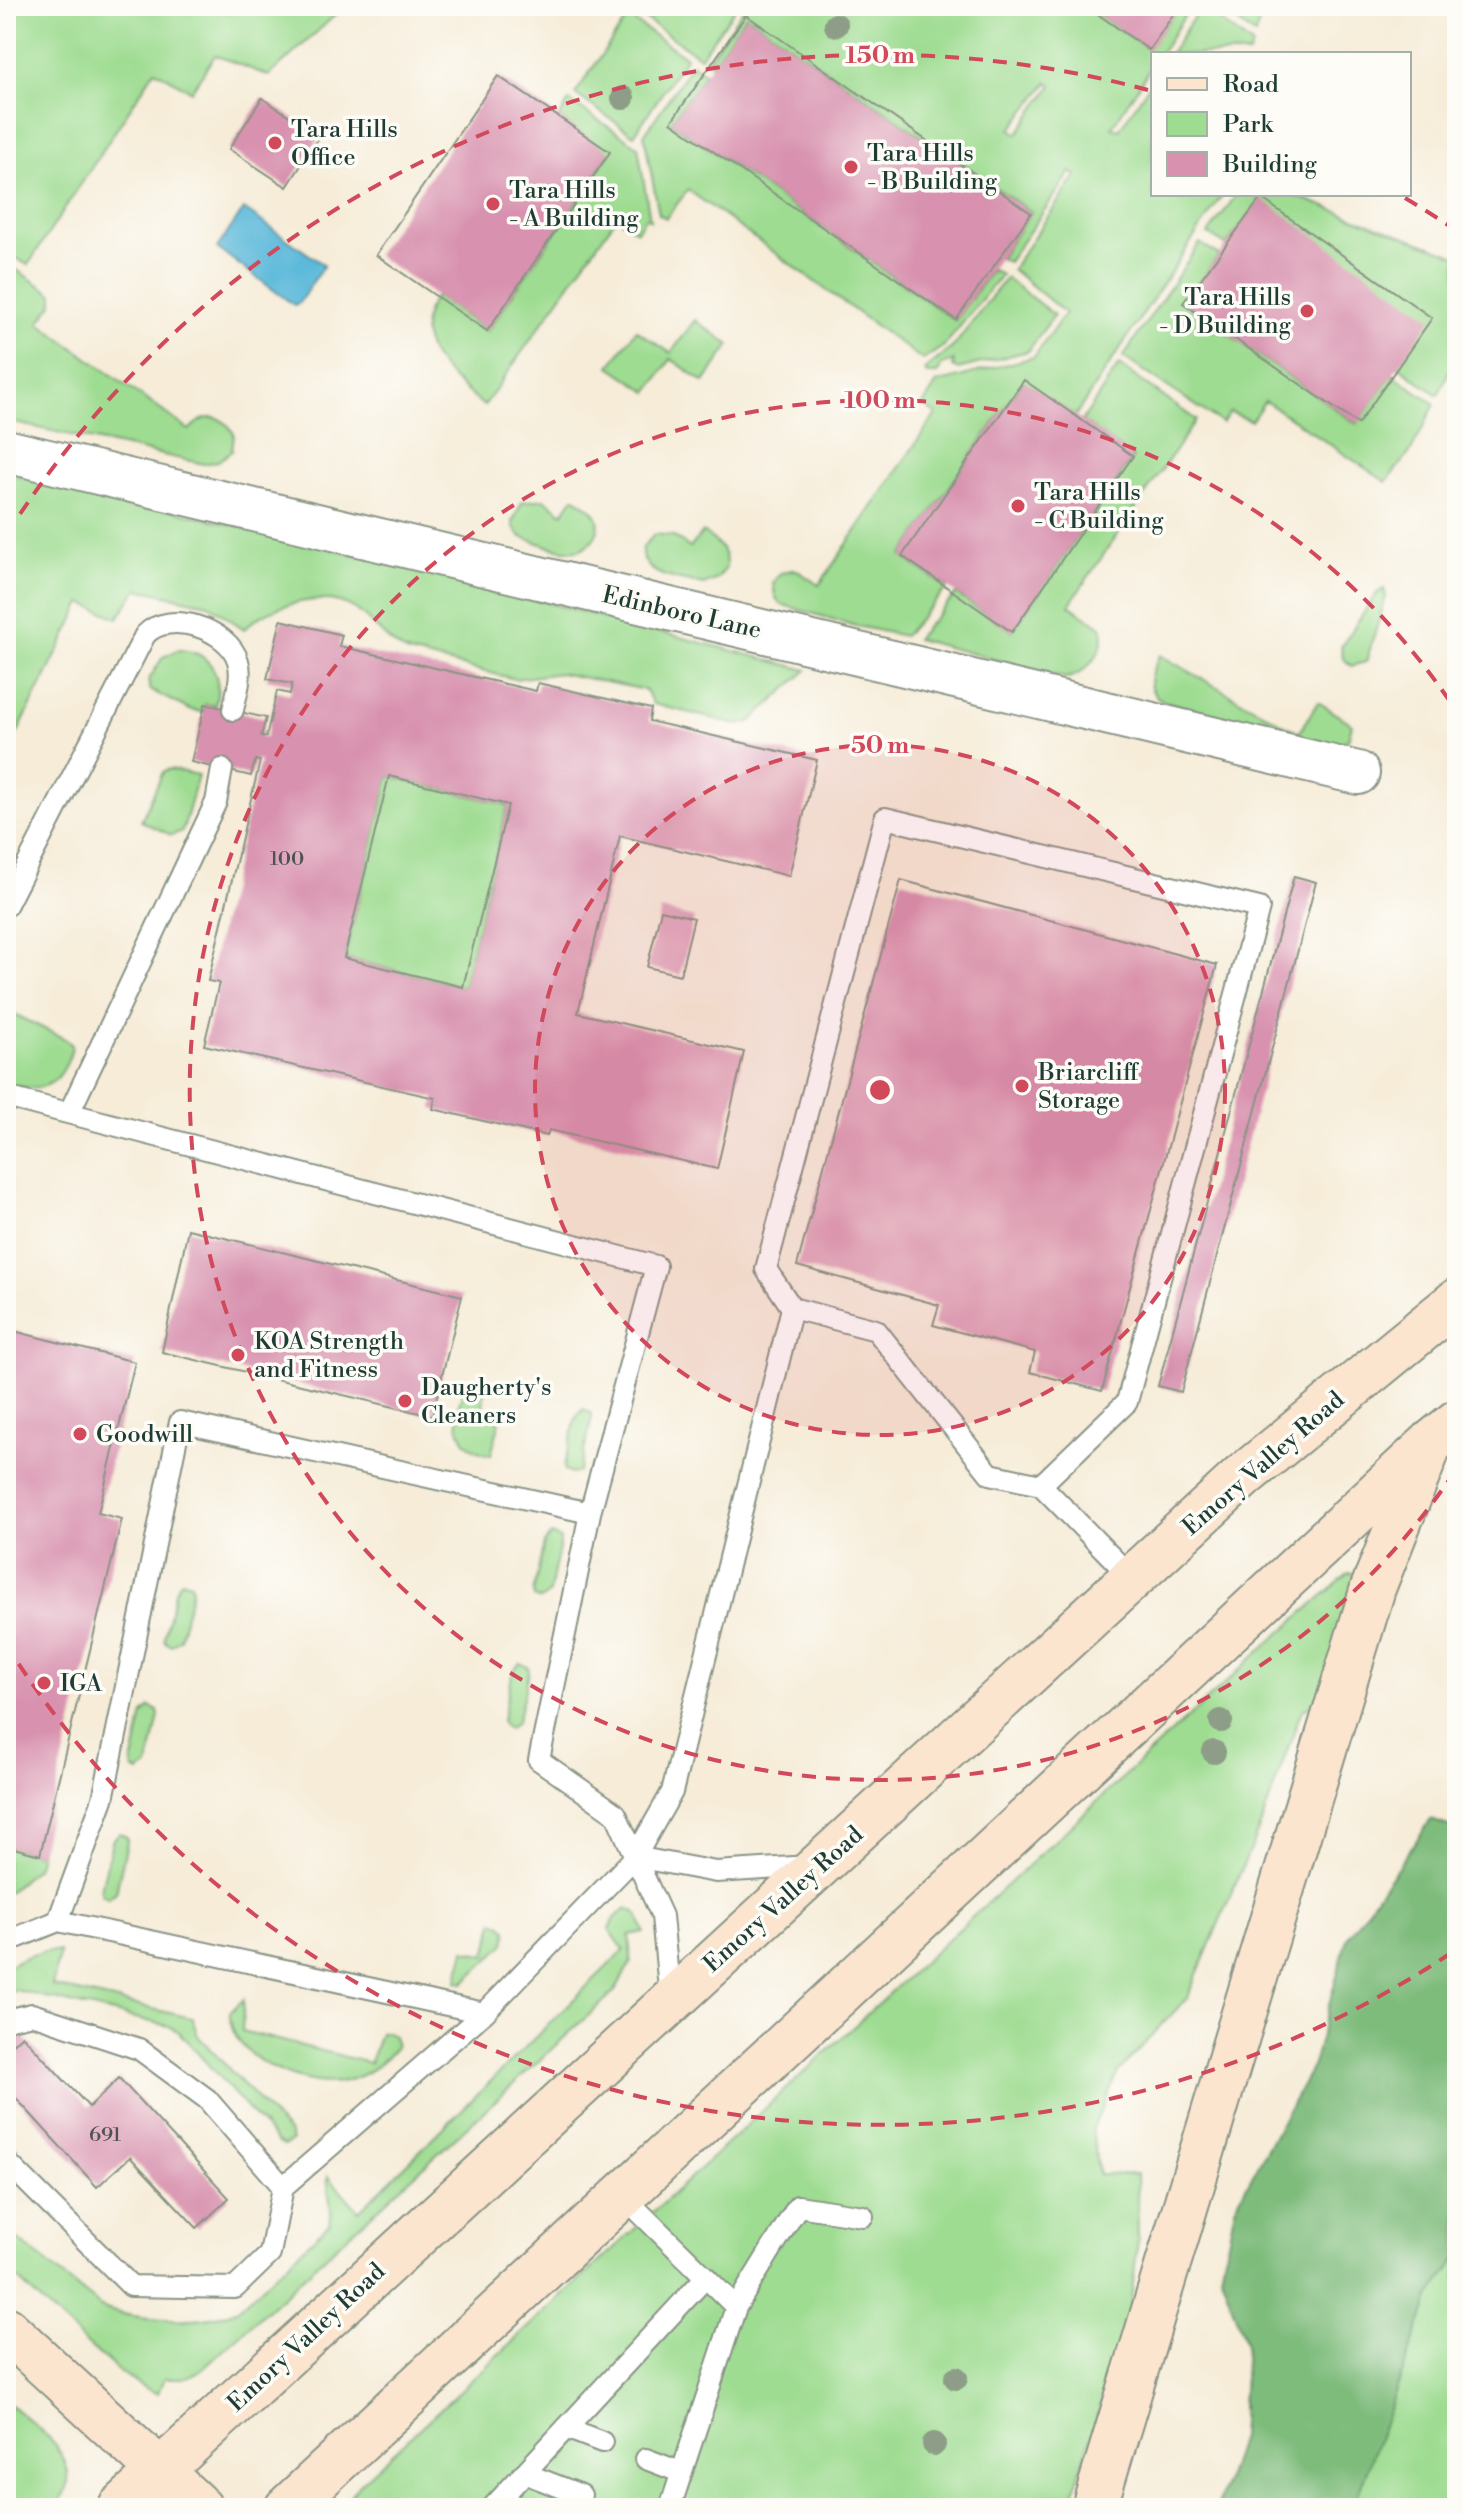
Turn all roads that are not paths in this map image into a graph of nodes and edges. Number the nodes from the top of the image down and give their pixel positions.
1 (6, 451) edge
2 (233, 710) dead end
3 (222, 769) dead end
4 (1358, 773) dead end
5 (6, 906) edge
6 (6, 1097) edge
7 (69, 1113) junction
8 (1457, 1301) edge
9 (792, 1308) junction
10 (1444, 1432) edge
11 (1041, 1485) junction
12 (590, 1513) junction
13 (1132, 1578) junction
14 (635, 1857) junction
15 (820, 1865) junction
16 (58, 1921) junction
17 (6, 1942) edge
18 (670, 2002) junction
19 (484, 2013) junction
20 (6, 2020) edge
21 (6, 2161) edge
22 (283, 2187) junction
23 (623, 2196) junction
24 (863, 2216) dead end
25 (706, 2277) junction
26 (736, 2307) junction
27 (6, 2329) edge
28 (566, 2428) junction
29 (602, 2442) dead end
30 (646, 2459) dead end
31 (160, 2471) junction
32 (680, 2472) junction
33 (524, 2473) junction
34 (581, 2495) dead end
35 (120, 2508) edge
36 (200, 2508) edge
37 (287, 2508) edge
38 (492, 2508) edge
39 (670, 2508) edge
40 (1094, 2508) edge

1 - 4 street, Edinboro Lane
2 - 5 lane
3 - 7 lane
6 - 7 lane
7 - 12 lane
8 - 13 main road, Emory Valley Road
9 - 11 lane
9 - 11 lane
9 - 14 lane
10 - 23 main road
10 - 40 main road
11 - 13 lane
12 - 14 lane
12 - 16 lane
13 - 15 main road, Emory Valley Road
14 - 15 lane
14 - 18 lane
14 - 19 lane
15 - 18 main road, Emory Valley Road
16 - 17 lane
16 - 19 lane
18 - 31 main road, Emory Valley Road
19 - 22 lane
20 - 22 lane
21 - 22 lane
23 - 25 lane
23 - 37 main road
24 - 26 lane
25 - 26 lane
25 - 28 lane
26 - 32 lane
27 - 31 main road
28 - 29 lane
28 - 33 lane
30 - 32 lane
31 - 35 main road, Emory Valley Road
31 - 36 main road
32 - 39 lane
33 - 34 lane
33 - 38 lane

